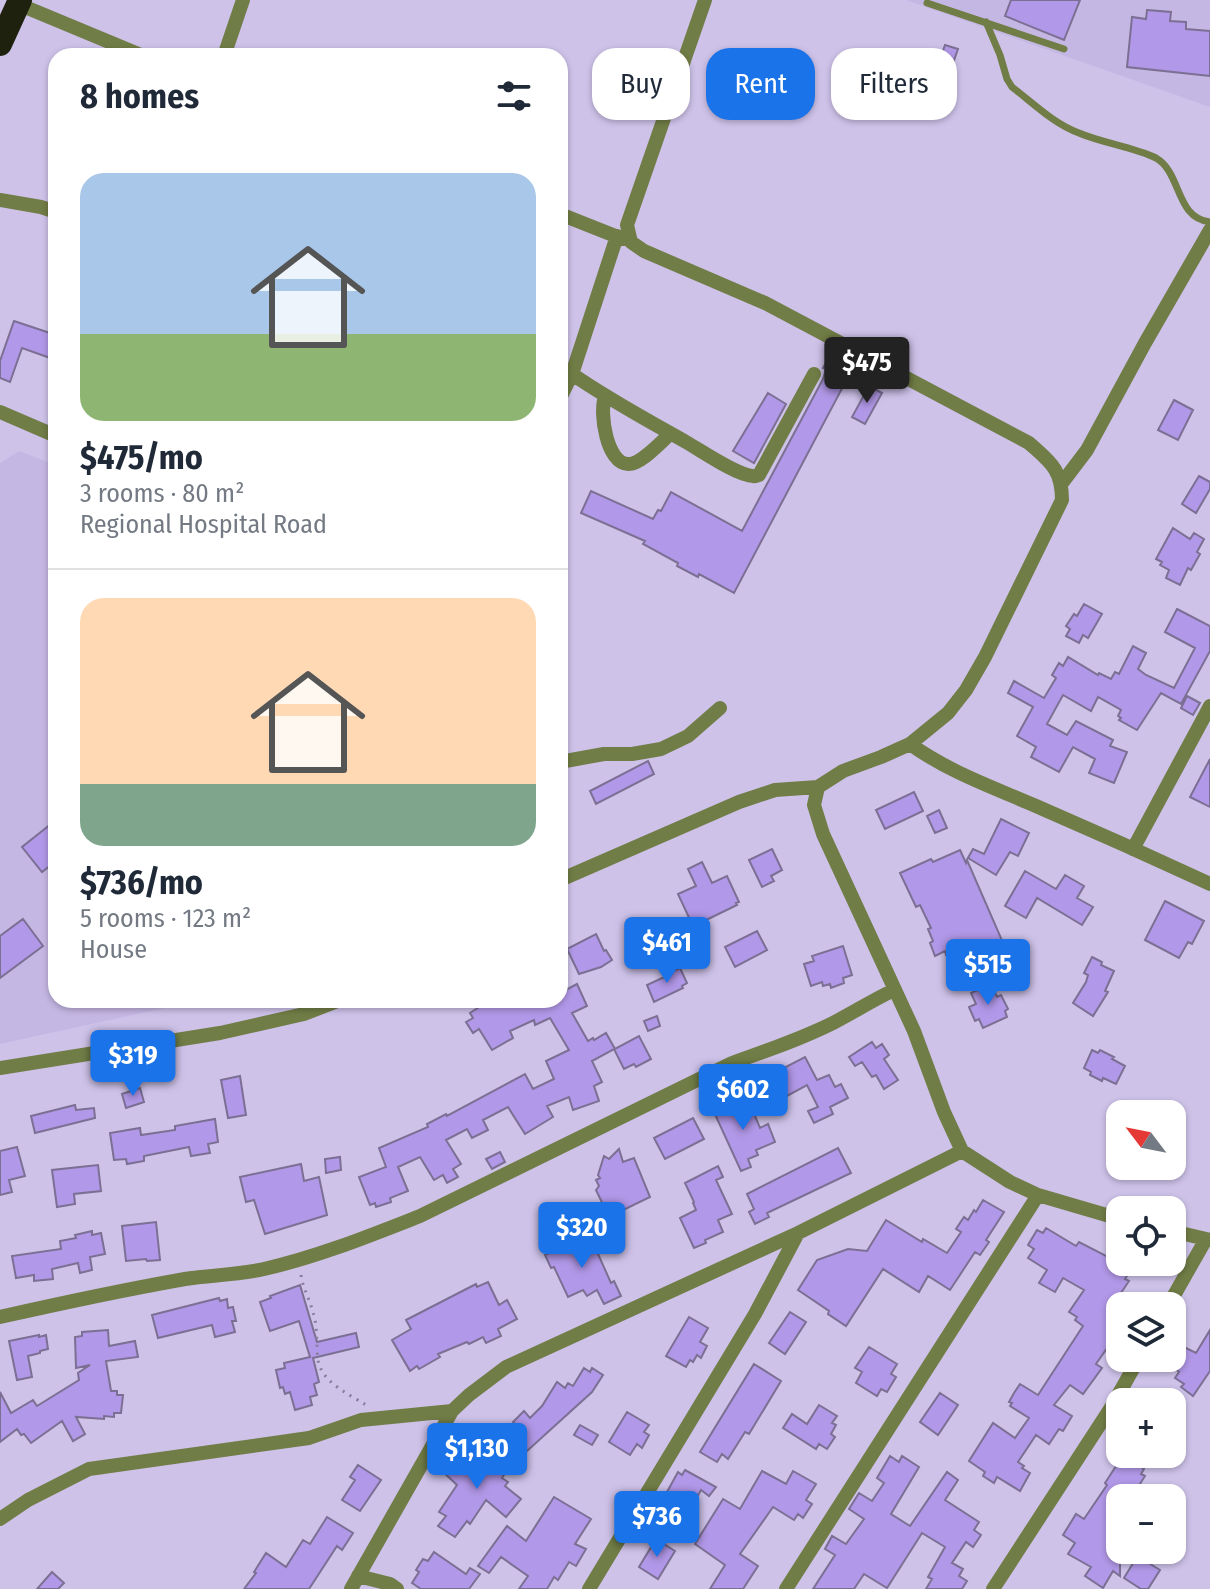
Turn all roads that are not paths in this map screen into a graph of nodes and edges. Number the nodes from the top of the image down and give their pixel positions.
1 (243, 0) edge
2 (705, 0) edge
3 (925, 1) edge
4 (19, 2) edge
5 (986, 22) junction
6 (0, 44) edge
7 (125, 48) edge
8 (227, 48) edge
9 (1064, 49) dead end
10 (0, 200) edge
11 (48, 209) edge
12 (568, 217) edge
13 (1210, 222) edge
14 (1210, 230) edge
15 (617, 236) junction
16 (631, 242) junction
17 (572, 374) junction
18 (814, 374) dead end
19 (568, 382) edge
20 (605, 397) junction
21 (0, 412) edge
22 (48, 430) edge
23 (670, 434) junction
24 (1062, 483) junction
25 (1210, 706) edge
26 (720, 708) dead end
27 (910, 744) junction
28 (568, 761) edge
29 (818, 787) junction
30 (1133, 849) junction
31 (568, 877) edge
32 (1210, 884) edge
33 (894, 990) junction
34 (319, 1008) edge
35 (0, 1068) edge
36 (962, 1151) junction
37 (1038, 1195) junction
38 (1106, 1215) edge
39 (798, 1233) junction
40 (1186, 1234) edge
41 (1208, 1240) edge
42 (1176, 1292) edge
43 (0, 1317) edge
44 (1131, 1372) edge
45 (452, 1411) junction
46 (0, 1519) edge
47 (354, 1582) edge
48 (397, 1589) edge
49 (589, 1589) edge
50 (786, 1589) edge
51 (993, 1589) edge

1 - 8 street
2 - 16 street
3 - 5 lane
4 - 6 highway
4 - 7 street
5 - 9 lane
5 - 13 lane
10 - 11 street
12 - 15 street
14 - 24 street
15 - 16 street
15 - 17 street
16 - 24 street
17 - 19 street
17 - 20 street
18 - 23 street
20 - 23 street
20 - 23 street
21 - 22 street
24 - 27 street
25 - 30 street
26 - 28 street
27 - 29 street
27 - 30 street
29 - 31 street
29 - 33 street
30 - 32 street
33 - 36 street
33 - 43 street
34 - 35 street
36 - 37 street
36 - 39 street
37 - 38 street
37 - 50 street
39 - 45 street
39 - 49 street
40 - 41 street
41 - 42 street
44 - 51 street
45 - 46 street
45 - 47 street
47 - 48 street

